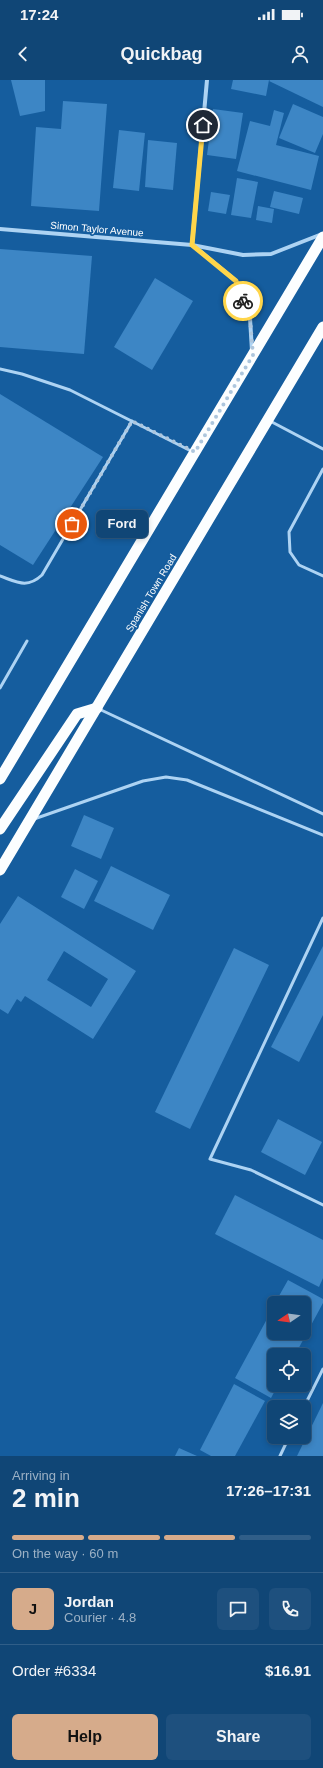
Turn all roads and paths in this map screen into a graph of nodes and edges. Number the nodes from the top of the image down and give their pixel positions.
1 (207, 80) edge
2 (0, 229) edge
3 (323, 234) edge
4 (323, 237) edge
5 (192, 245) junction
6 (323, 327) edge
7 (253, 355) junction
8 (0, 369) edge
9 (268, 420) junction
10 (132, 421) junction
11 (323, 449) edge
12 (195, 452) junction
13 (323, 469) edge
14 (0, 576) edge
15 (323, 576) edge
16 (27, 641) dead end
17 (0, 688) edge
18 (97, 708) junction
19 (1, 777) edge
20 (323, 814) edge
21 (30, 820) junction
22 (0, 829) edge
23 (323, 835) edge
24 (0, 870) edge
25 (323, 918) edge
26 (323, 1205) edge
27 (323, 1369) edge
28 (308, 1400) edge
29 (286, 1444) edge
30 (280, 1456) edge

1 - 5 street
2 - 5 street, Simon Taylor Avenue
3 - 5 street, Simon Taylor Avenue
4 - 7 highway
5 - 7 street
6 - 9 highway, Spanish Town Road
7 - 12 highway
8 - 10 lane
9 - 11 lane
9 - 18 highway, Spanish Town Road
10 - 12 lane
10 - 14 lane
12 - 19 highway
13 - 15 lane
16 - 17 lane
18 - 20 lane
18 - 21 highway, Spanish Town Road
18 - 22 highway
21 - 23 lane
21 - 24 highway, Spanish Town Road
25 - 26 lane
27 - 28 lane
29 - 30 lane

